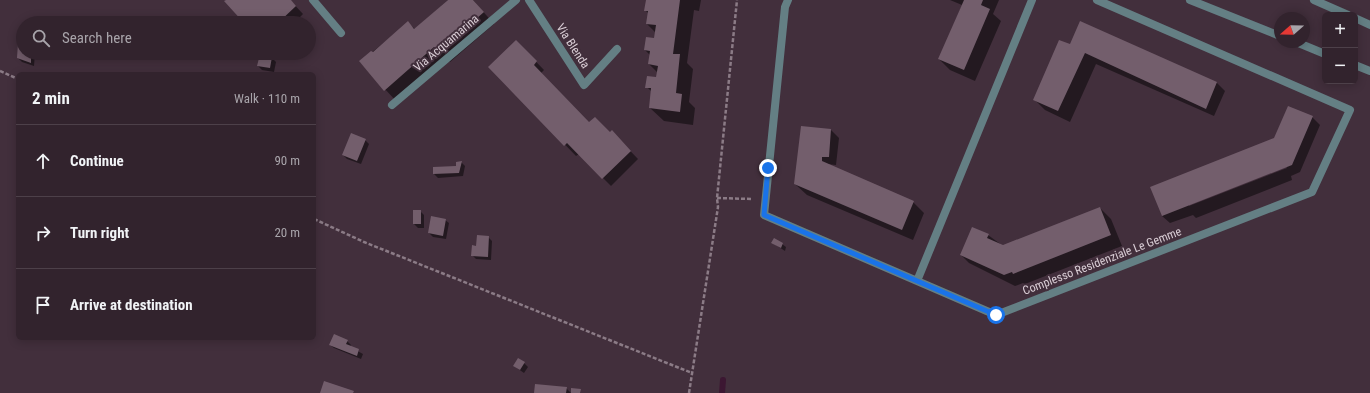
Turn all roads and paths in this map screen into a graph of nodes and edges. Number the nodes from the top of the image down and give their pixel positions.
1 (313, 0) edge
2 (516, 0) edge
3 (529, 0) edge
4 (737, 0) edge
5 (788, 0) edge
6 (1032, 0) edge
7 (1097, 0) edge
8 (1190, 0) edge
9 (1314, 0) edge
10 (1341, 12) edge
11 (1358, 19) edge
12 (1370, 25) edge
13 (341, 33) dead end
14 (1274, 34) edge
15 (1310, 48) edge
16 (618, 49) dead end
17 (1322, 53) edge
18 (1358, 67) edge
19 (0, 71) edge
20 (1370, 71) edge
21 (16, 78) edge
22 (392, 105) dead end
23 (717, 198) junction
24 (765, 199) junction
25 (316, 219) edge
26 (917, 281) junction
27 (692, 374) junction
28 (690, 393) edge

1 - 13 street
2 - 22 street, Via Acquamarina
3 - 16 street, Via Blenda
4 - 23 path
5 - 24 street, Complesso Residenziale Le Gemme
6 - 26 street
7 - 26 street, Complesso Residenziale Le Gemme
8 - 14 street
9 - 10 street
11 - 12 street
15 - 17 street
18 - 20 street
19 - 21 path
23 - 24 path
23 - 27 path
24 - 26 street, Complesso Residenziale Le Gemme
25 - 27 path
27 - 28 path

